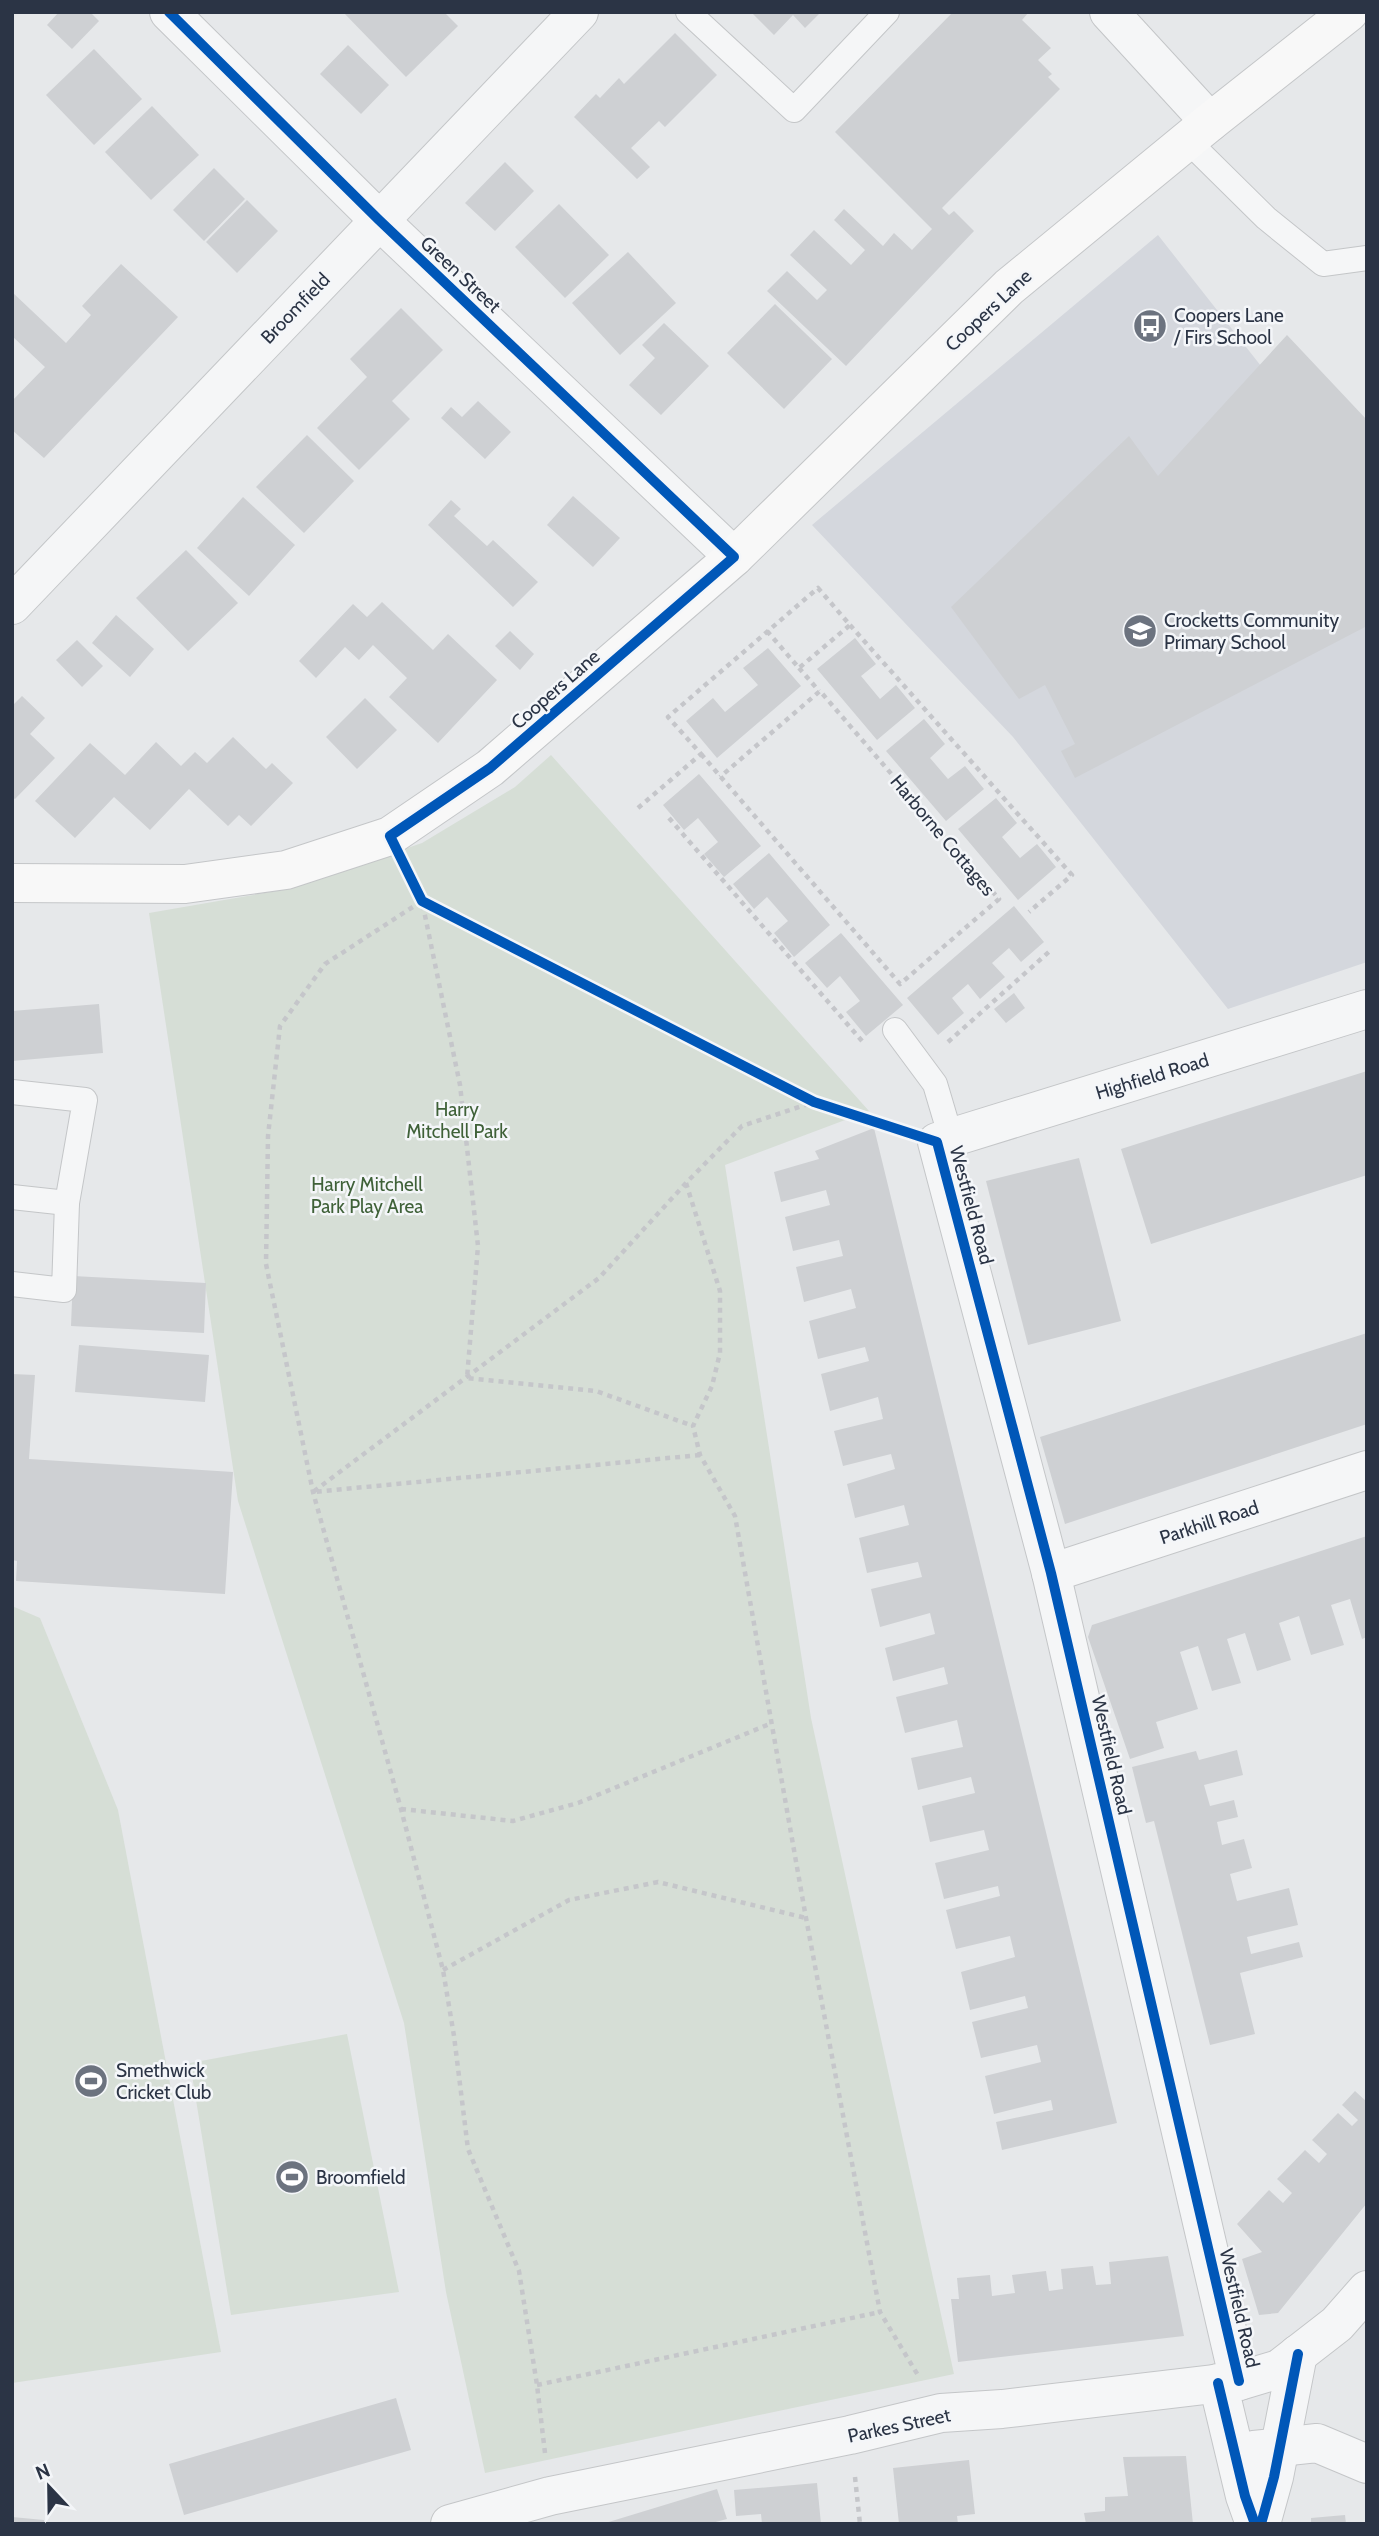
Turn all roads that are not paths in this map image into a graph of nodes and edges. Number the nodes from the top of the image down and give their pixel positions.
1 (169, 12) edge
2 (579, 12) edge
3 (688, 12) edge
4 (887, 12) edge
5 (1109, 12) edge
6 (1349, 12) edge
7 (1199, 131) junction
8 (379, 220) junction
9 (1367, 258) edge
10 (734, 557) junction
11 (12, 605) edge
12 (12, 883) edge
13 (1367, 1009) edge
14 (895, 1031) dead end
15 (12, 1092) edge
16 (944, 1140) junction
17 (12, 1197) edge
18 (67, 1203) junction
19 (12, 1283) edge
20 (1367, 1470) edge
21 (1051, 1573) junction
22 (1367, 2290) edge
23 (1298, 2354) junction
24 (1228, 2382) junction
25 (1280, 2447) junction
26 (1235, 2452) junction
27 (1367, 2464) edge
28 (450, 2524) edge
29 (1255, 2524) edge
30 (1261, 2524) edge

1 - 8 street, Green Street
2 - 8 street, Broomfield
3 - 4 lane
5 - 7 street
6 - 7 street, Coopers Lane
7 - 9 lane
7 - 10 street, Coopers Lane
8 - 10 street, Green Street
8 - 11 street, Broomfield
10 - 12 street, Coopers Lane
13 - 16 street, Highfield Road
14 - 16 lane
15 - 18 lane
16 - 21 street, Westfield Road
17 - 18 lane
18 - 19 lane
20 - 21 street, Parkhill Road
21 - 24 street, Westfield Road
22 - 23 street, Parkes Street
23 - 24 street, Parkes Street
23 - 25 street
24 - 26 street, Westfield Road
24 - 28 street, Parkes Street
25 - 26 street
25 - 27 street
25 - 30 street
26 - 29 street, Westfield Road

